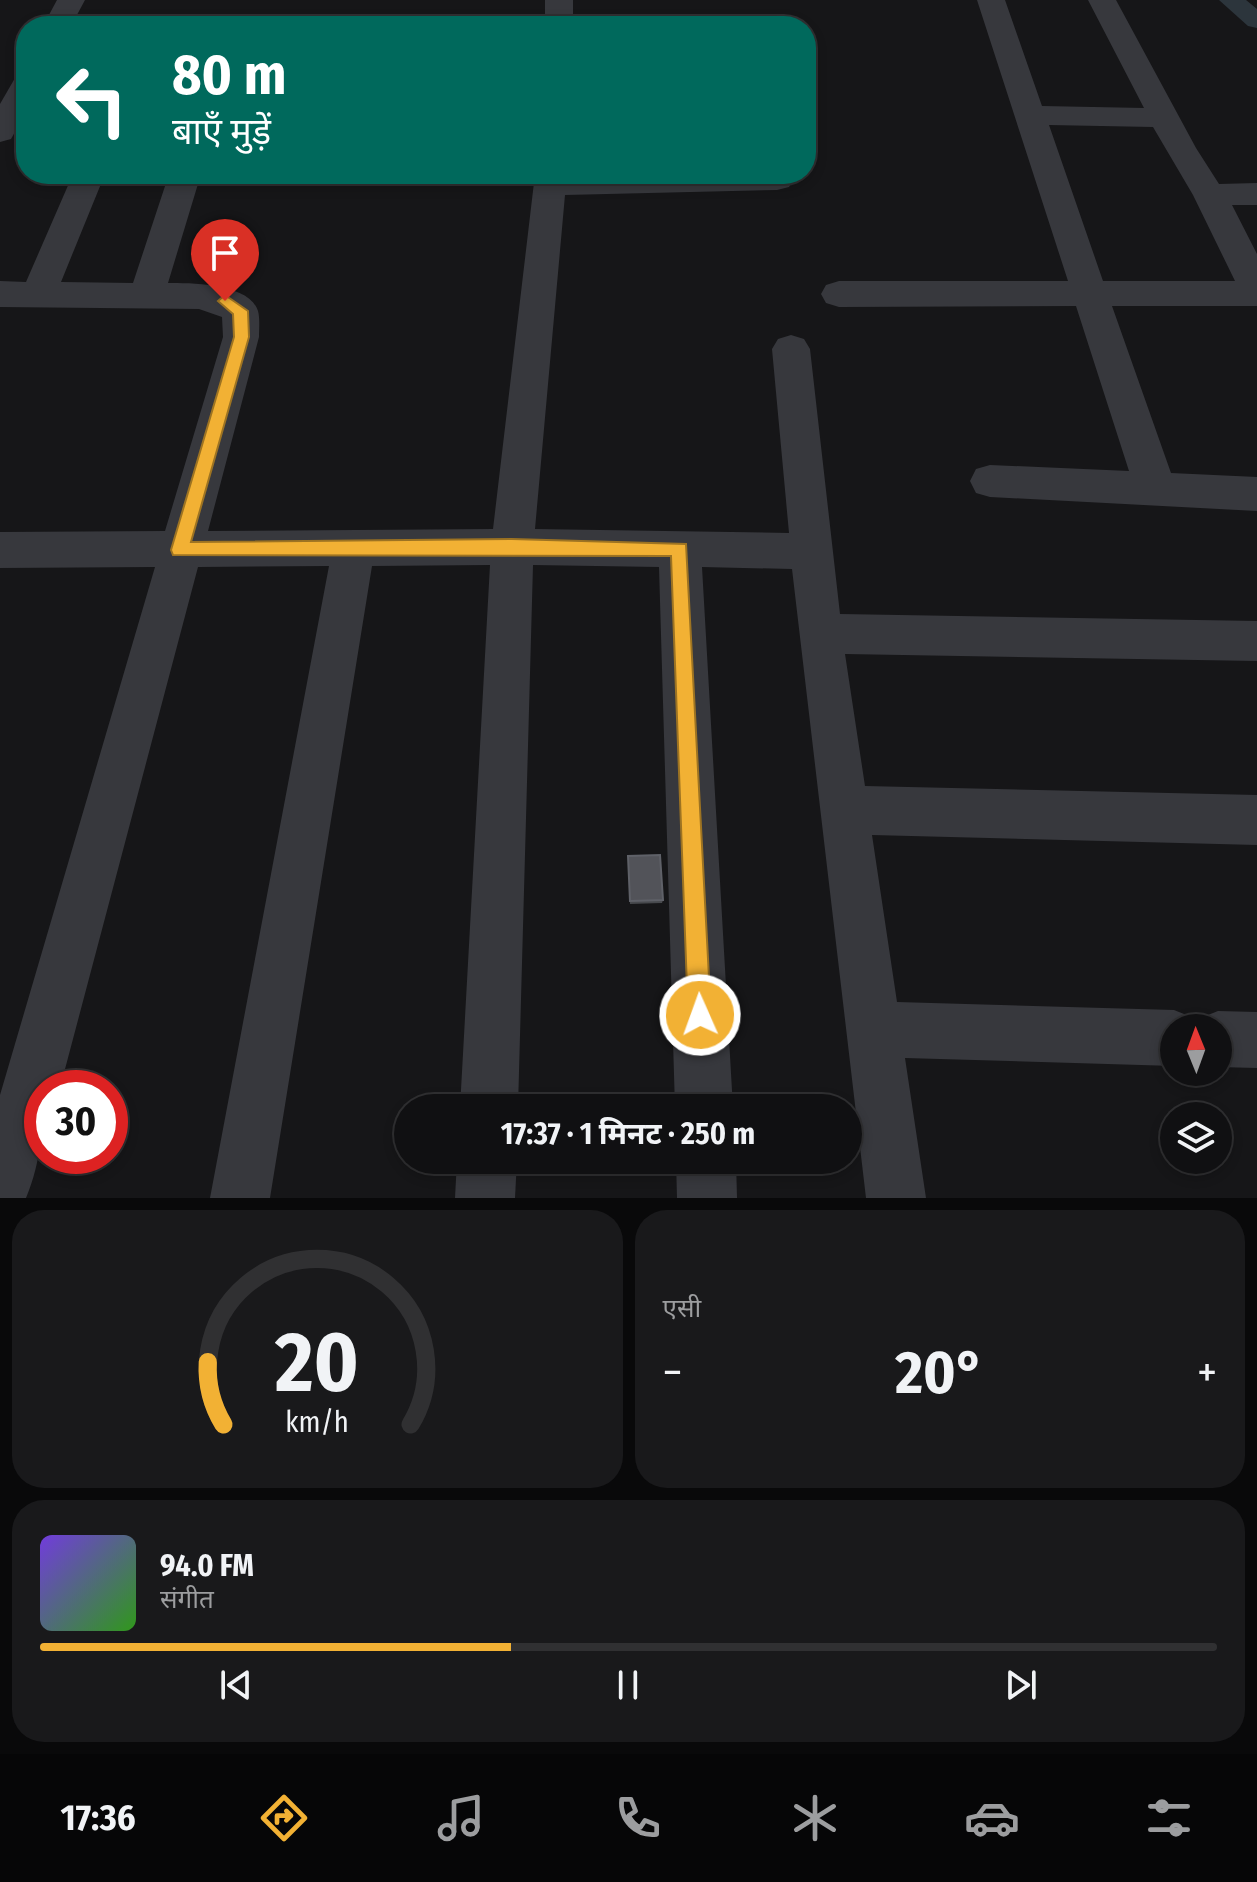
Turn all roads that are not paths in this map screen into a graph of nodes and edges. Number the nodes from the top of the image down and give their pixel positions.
1 (991, 0) edge
2 (1102, 0) edge
3 (16, 102) edge
4 (1032, 115) junction
5 (1166, 118) junction
6 (0, 132) edge
7 (85, 184) edge
8 (182, 184) edge
9 (550, 184) edge
10 (1257, 194) edge
11 (1210, 195) junction
12 (1257, 291) edge
13 (0, 294) edge
14 (839, 294) dead end
15 (38, 295) junction
16 (1091, 295) junction
17 (146, 296) junction
18 (791, 349) dead end
19 (990, 481) dead end
20 (1156, 490) junction
21 (1257, 494) edge
22 (512, 547) junction
23 (354, 548) junction
24 (680, 549) junction
25 (0, 550) edge
26 (180, 550) junction
27 (812, 551) junction
28 (820, 634) junction
29 (1257, 641) edge
30 (844, 810) junction
31 (1257, 820) edge
32 (872, 1029) junction
33 (1160, 1038) edge
34 (1232, 1039) edge
35 (1257, 1040) edge
36 (490, 1094) edge
37 (703, 1094) edge
38 (486, 1174) edge
39 (706, 1174) edge
40 (0, 1189) edge
41 (240, 1198) edge
42 (485, 1198) edge
43 (707, 1198) edge
44 (896, 1198) edge

1 - 4 street
2 - 5 street
3 - 6 street
4 - 5 street
4 - 16 street
5 - 11 street
7 - 15 street
8 - 17 street
9 - 22 street
10 - 11 street
11 - 12 street
12 - 16 street
13 - 15 street
14 - 16 street
15 - 17 street
16 - 20 street
17 - 26 street
18 - 27 street
19 - 20 street
20 - 21 street
22 - 23 street
22 - 24 street
22 - 36 street
23 - 26 street
23 - 41 street
24 - 27 street
24 - 37 street
25 - 26 street
26 - 40 street
27 - 28 street
28 - 29 street
28 - 30 street
30 - 31 street
30 - 32 street
32 - 33 street
32 - 44 street
34 - 35 street
38 - 42 street
39 - 43 street

